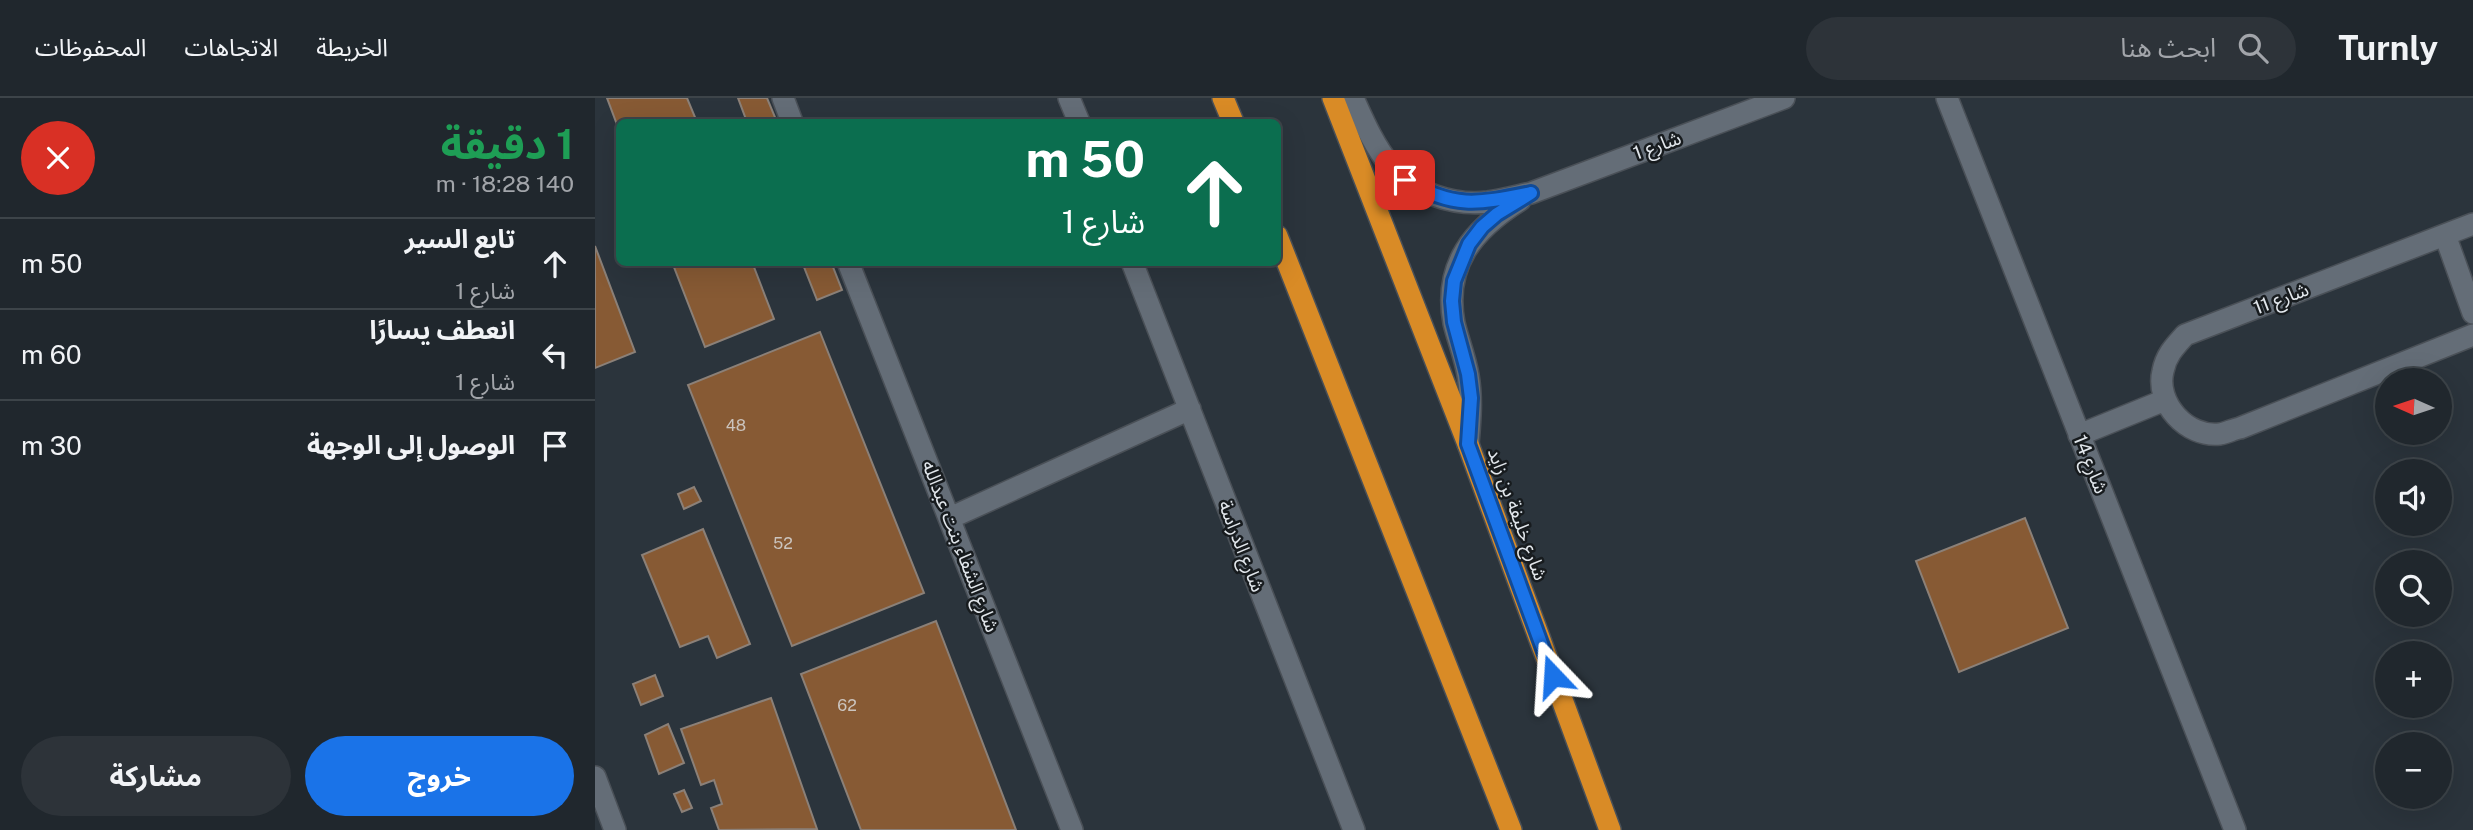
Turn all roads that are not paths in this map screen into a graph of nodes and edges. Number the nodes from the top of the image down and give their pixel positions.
1 (783, 98) edge
2 (1069, 98) edge
3 (1223, 98) edge
4 (1333, 98) edge
5 (1353, 98) edge
6 (1784, 98) edge
7 (1947, 98) edge
8 (791, 119) edge
9 (1078, 119) edge
10 (1232, 119) edge
11 (1531, 193) junction
12 (2473, 224) edge
13 (2445, 235) junction
14 (1281, 246) edge
15 (850, 266) edge
16 (1134, 266) edge
17 (2473, 313) edge
18 (2473, 335) edge
19 (2165, 400) junction
20 (1190, 409) junction
21 (2079, 435) junction
22 (1468, 444) junction
23 (950, 518) junction
24 (595, 777) edge
25 (615, 830) edge
26 (1072, 830) edge
27 (1354, 830) edge
28 (1511, 830) edge
29 (1610, 830) edge
30 (2235, 830) edge

1 - 8 street
2 - 9 street
3 - 10 highway
4 - 22 highway, شارع خليفة بن زايد
5 - 11 street, شارع 1
6 - 11 street, شارع 1
7 - 21 street, شارع 14
11 - 22 street, شارع 1
12 - 13 street, شارع 11
13 - 17 street
13 - 19 street, شارع 11
14 - 28 highway
15 - 23 street, شارع الشفاء بنت عبدالله
16 - 20 street, شارع الدراسة
18 - 19 street
19 - 21 street
20 - 23 street
20 - 27 street, شارع الدراسة
21 - 30 street, شارع 14
22 - 29 highway, شارع خليفة بن زايد
23 - 26 street, شارع الشفاء بنت عبدالله
24 - 25 street

